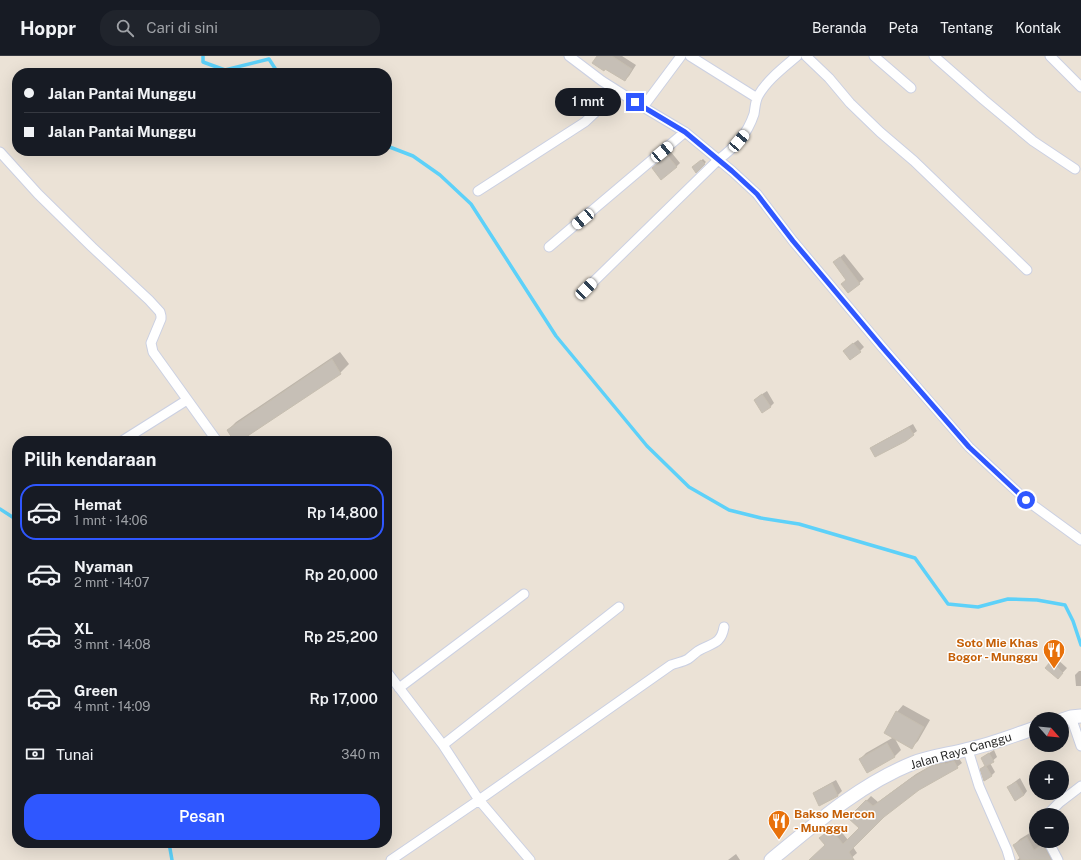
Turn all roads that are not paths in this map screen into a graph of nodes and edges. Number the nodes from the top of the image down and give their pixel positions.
1 (569, 56) edge
2 (681, 56) edge
3 (690, 56) edge
4 (797, 56) edge
5 (806, 56) edge
6 (874, 56) edge
7 (934, 56) edge
8 (1050, 56) edge
9 (1081, 87) edge
10 (911, 88) dead end
11 (618, 91) junction
12 (757, 98) junction
13 (643, 107) junction
14 (685, 132) junction
15 (0, 152) edge
16 (718, 160) junction
17 (1075, 169) dead end
18 (478, 191) dead end
19 (550, 247) dead end
20 (1027, 270) dead end
21 (586, 289) dead end
22 (187, 400) junction
23 (130, 436) edge
24 (213, 436) edge
25 (1081, 540) edge
26 (524, 594) dead end
27 (619, 607) dead end
28 (724, 627) dead end
29 (392, 679) edge
30 (398, 688) junction
31 (1071, 718) edge
32 (1029, 730) edge
33 (443, 745) junction
34 (1081, 746) edge
35 (968, 750) junction
36 (1081, 786) edge
37 (479, 800) junction
38 (1053, 808) edge
39 (1052, 848) edge
40 (391, 860) edge
41 (530, 860) edge
42 (771, 860) edge
43 (1010, 860) edge
44 (1058, 860) edge

1 - 11 street
2 - 13 street
3 - 12 street
4 - 12 street
5 - 20 street
6 - 10 street
7 - 17 street
8 - 9 street
11 - 13 street
11 - 18 street
12 - 16 street
13 - 14 street
14 - 16 street
14 - 19 street
15 - 22 street
16 - 21 street
16 - 25 street
22 - 23 street
22 - 24 street
26 - 30 street
27 - 33 street
28 - 37 street
29 - 30 street
30 - 33 street
31 - 34 street
32 - 35 main road, Jalan Raya Canggu
33 - 37 street
35 - 42 main road, Jalan Raya Canggu
35 - 43 street
36 - 38 street
37 - 40 street
37 - 41 street
39 - 44 street

